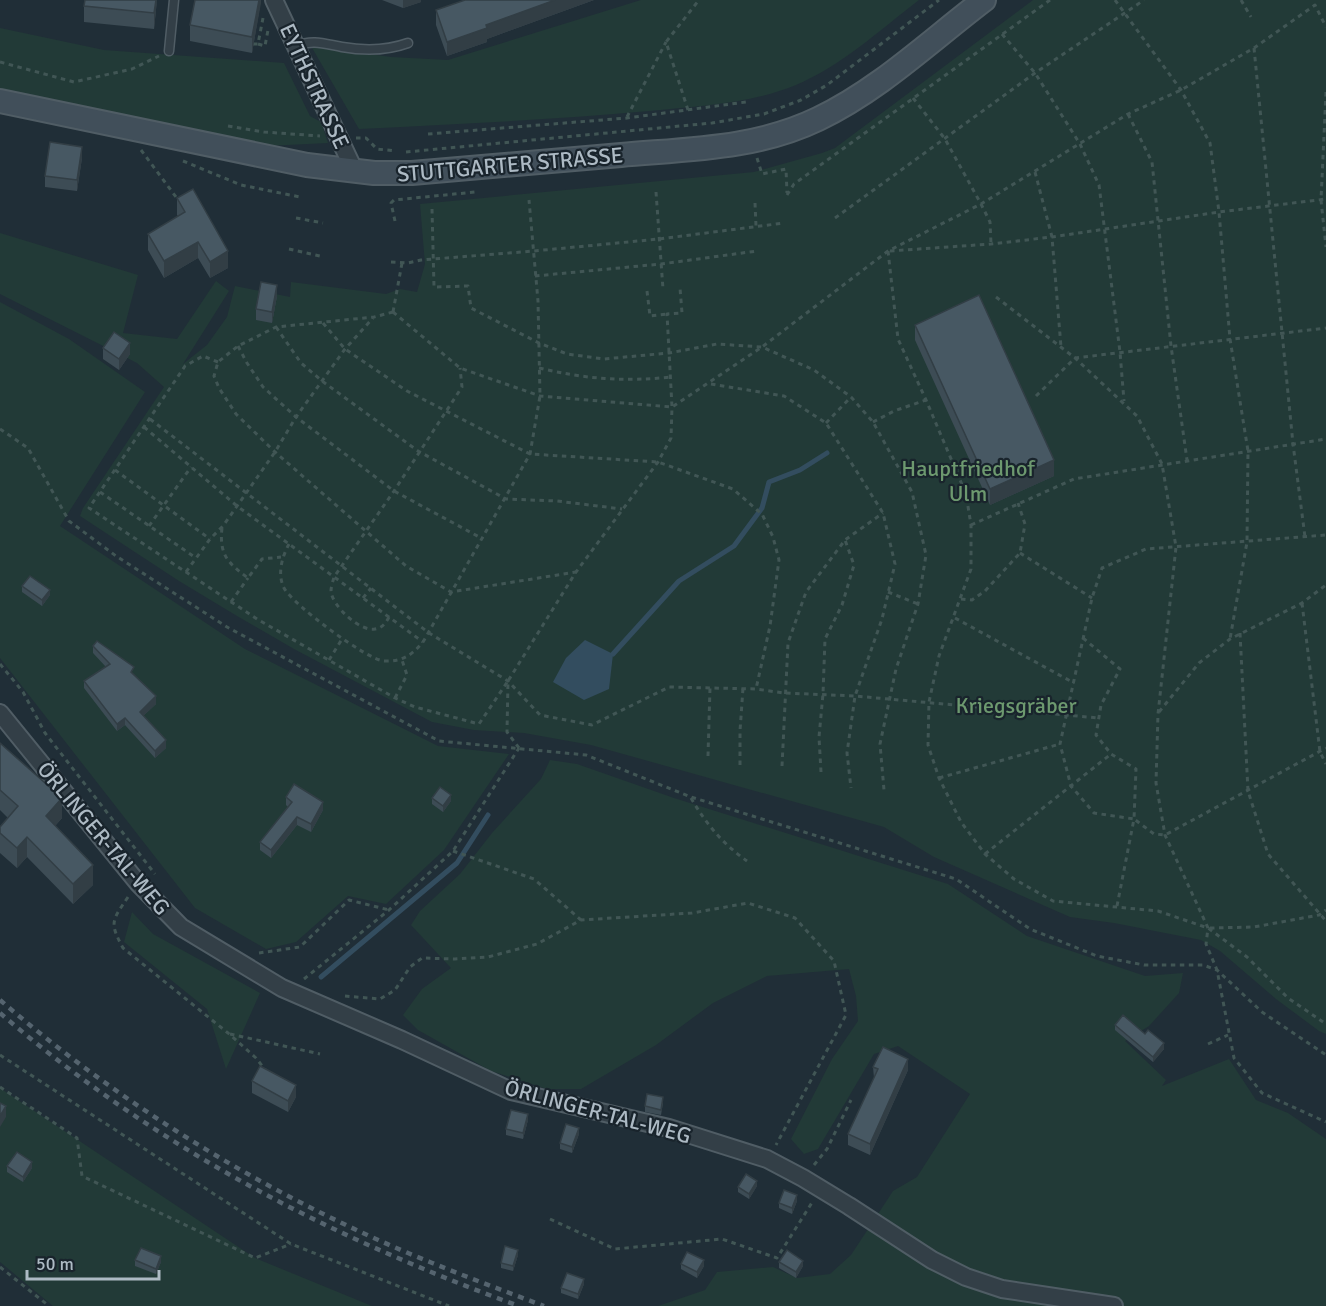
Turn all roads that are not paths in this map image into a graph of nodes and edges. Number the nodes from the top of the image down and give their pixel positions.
1 (174, 0) edge
2 (274, 0) edge
3 (984, 0) edge
4 (408, 44) dead end
5 (297, 46) junction
6 (169, 51) road end
7 (0, 101) edge
8 (355, 172) junction
9 (0, 713) edge
10 (1113, 1306) edge

1 - 6 lane
2 - 5 street, EYTHSTRASSE
3 - 8 main road, STUTTGARTER STRASSE
4 - 5 lane
5 - 8 street, EYTHSTRASSE
7 - 8 main road, STUTTGARTER STRASSE
9 - 10 street, ÖRLINGER-TAL-WEG

